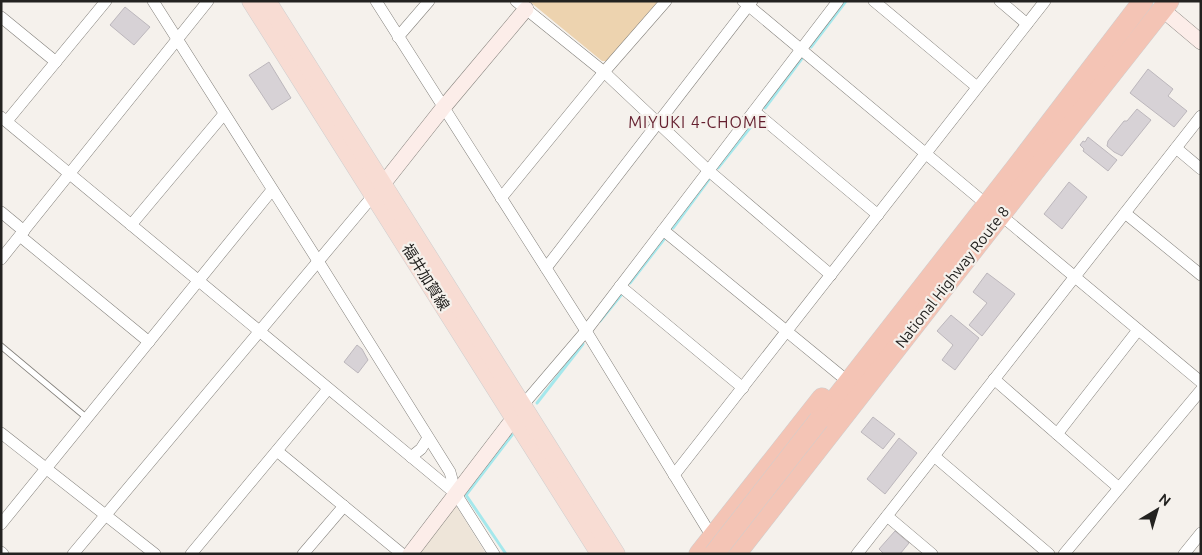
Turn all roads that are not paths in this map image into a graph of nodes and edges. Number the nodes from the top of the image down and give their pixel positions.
1 (106, 1) edge
2 (153, 1) edge
3 (208, 1) edge
4 (251, 1) edge
5 (268, 1) edge
6 (376, 1) edge
7 (429, 1) edge
8 (666, 1) edge
9 (838, 1) edge
10 (874, 1) edge
11 (1000, 1) edge
12 (1045, 1) edge
13 (1143, 1) edge
14 (748, 3) edge
15 (1161, 4) edge
16 (521, 5) edge
17 (1, 16) edge
18 (1027, 24) junction
19 (398, 37) junction
20 (177, 39) junction
21 (1201, 42) edge
22 (801, 49) junction
23 (56, 62) junction
24 (604, 72) junction
25 (978, 87) junction
26 (443, 108) junction
27 (754, 111) junction
28 (224, 114) junction
29 (1201, 116) edge
30 (4, 119) edge
31 (659, 123) junction
32 (1176, 148) junction
33 (926, 153) junction
34 (1038, 167) junction
35 (1201, 168) edge
36 (1014, 170) junction
37 (709, 171) junction
38 (70, 174) junction
39 (378, 189) junction
40 (272, 190) junction
41 (501, 198) junction
42 (980, 199) junction
43 (1, 212) edge
44 (1125, 213) junction
45 (878, 215) junction
46 (1009, 222) junction
47 (131, 225) junction
48 (663, 230) junction
49 (22, 234) junction
50 (1, 259) edge
51 (318, 261) junction
52 (546, 268) junction
53 (831, 275) junction
54 (1201, 275) edge
55 (1075, 276) junction
56 (198, 280) junction
57 (620, 286) junction
58 (1138, 330) junction
59 (260, 331) junction
60 (586, 331) junction
61 (787, 332) junction
62 (148, 342) junction
63 (1, 346) edge
64 (840, 375) junction
65 (994, 379) junction
66 (1201, 382) edge
67 (743, 388) junction
68 (328, 389) junction
69 (1201, 390) edge
70 (518, 411) junction
71 (87, 418) junction
72 (826, 425) junction
73 (1, 433) edge
74 (1057, 434) junction
75 (428, 438) junction
76 (277, 450) junction
77 (934, 456) junction
78 (411, 457) junction
79 (46, 469) junction
80 (674, 476) junction
81 (1119, 488) junction
82 (456, 494) junction
83 (344, 506) junction
84 (106, 515) junction
85 (887, 516) junction
86 (1, 524) edge
87 (1201, 533) edge
88 (716, 548) edge
89 (73, 554) edge
90 (155, 554) edge
91 (191, 554) edge
92 (303, 554) edge
93 (402, 554) edge
94 (410, 554) edge
95 (494, 554) edge
96 (600, 554) edge
97 (616, 554) edge
98 (699, 554) edge
99 (736, 554) edge
100 (750, 554) edge
101 (858, 554) edge
102 (932, 554) edge
103 (1049, 554) edge
104 (1064, 554) edge
105 (1184, 554) edge

1 - 23 street
2 - 20 street
3 - 20 street
4 - 39 main road, 福井加賀線
5 - 39 main road, 福井加賀線
6 - 19 street
7 - 19 street
8 - 24 street
9 - 22 street
10 - 25 street
11 - 18 street
12 - 18 street
13 - 36 highway, National Highway Route 8
14 - 22 street
14 - 31 street
15 - 21 street
15 - 34 highway, National Highway Route 8
16 - 24 street
16 - 26 street
17 - 23 street
18 - 25 street
19 - 26 street
20 - 28 street
20 - 38 street
22 - 27 street
22 - 33 street
23 - 30 street
24 - 31 street
24 - 41 street
25 - 33 street
26 - 39 street
26 - 41 street
27 - 37 street
27 - 45 street
28 - 40 street
28 - 47 street
29 - 32 street
30 - 38 street
31 - 37 street
31 - 52 street
32 - 35 street
32 - 44 street
33 - 42 street
33 - 45 street
34 - 46 highway
34 - 72 highway, National Highway Route 8
36 - 42 highway
36 - 72 highway, National Highway Route 8
37 - 48 street
37 - 53 street
38 - 47 street
38 - 49 street
39 - 51 street
39 - 70 main road, 福井加賀線
40 - 51 street
40 - 56 street
41 - 52 street
42 - 64 highway
43 - 49 street
44 - 54 street
44 - 55 street
45 - 53 street
46 - 55 street
46 - 100 highway
47 - 56 street
48 - 57 street
48 - 61 street
49 - 50 street
49 - 62 street
51 - 59 street
51 - 75 street
52 - 60 street
53 - 61 street
55 - 58 street
55 - 65 street
56 - 59 street
56 - 62 street
57 - 60 street
57 - 67 street
58 - 66 street
58 - 74 street
59 - 68 street
59 - 84 street
60 - 70 street
60 - 80 street
61 - 64 street
61 - 67 street
62 - 71 street
63 - 71 lane
64 - 88 highway
65 - 74 street
65 - 77 street
67 - 80 street
68 - 76 street
68 - 78 street
69 - 81 street
70 - 82 street
70 - 96 main road, 福井加賀線
70 - 97 main road, 福井加賀線
71 - 79 street
72 - 88 highway, National Highway Route 8, bridge
72 - 99 highway, National Highway Route 8
73 - 79 street
74 - 81 street
75 - 78 street
75 - 82 street
76 - 83 street
76 - 91 street
77 - 85 street
77 - 103 street
78 - 82 street
79 - 84 street
79 - 86 street
80 - 88 street
81 - 104 street
82 - 94 street
82 - 95 street
83 - 92 street
83 - 93 street
84 - 89 street
84 - 90 street
85 - 101 street
85 - 102 street
87 - 105 street
88 - 98 highway

